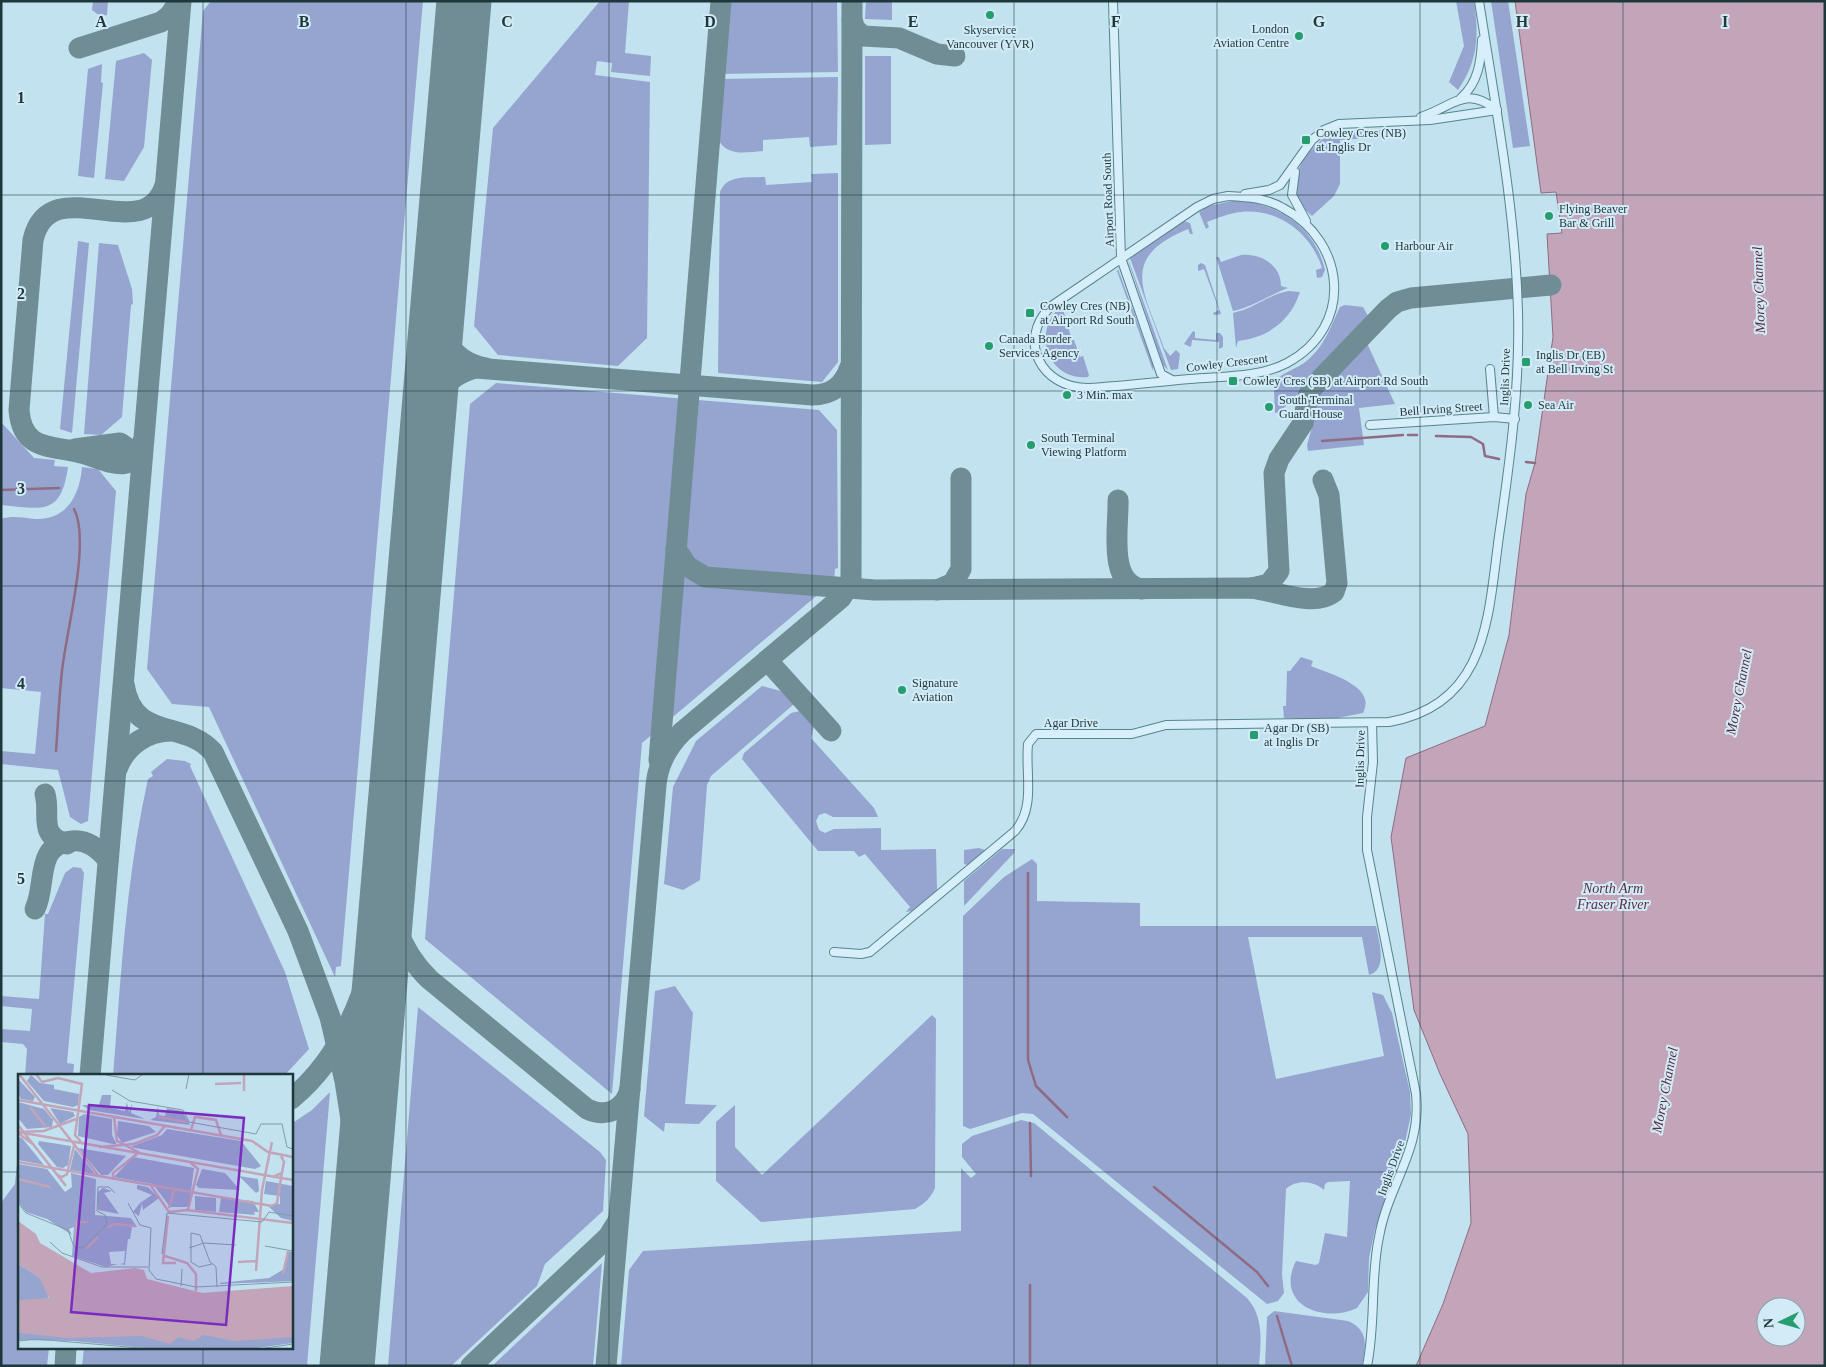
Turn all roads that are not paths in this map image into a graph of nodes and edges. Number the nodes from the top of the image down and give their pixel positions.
1 (1113, 1) edge
2 (1479, 1) edge
3 (1482, 21) junction
4 (1457, 101) junction
5 (1497, 110) junction
6 (1412, 120) junction
7 (1296, 165) junction
8 (1228, 196) junction
9 (1310, 227) junction
10 (1121, 258) junction
11 (1490, 369) dead end
12 (1175, 381) junction
13 (1494, 417) junction
14 (1514, 419) junction
15 (1370, 425) dead end
16 (1372, 723) junction
17 (834, 952) dead end
18 (1367, 1366) edge

1 - 10 street, Airport Road South
2 - 3 street, Inglis Drive
3 - 4 street
3 - 5 street, Inglis Drive
4 - 5 street
4 - 6 street
5 - 6 street
5 - 14 street, Inglis Drive
6 - 7 street
7 - 8 street
7 - 9 street
8 - 9 street, Cowley Crescent
8 - 10 street, Cowley Crescent
9 - 12 street, Cowley Crescent
10 - 12 street, Airport Road South
10 - 12 street, Cowley Crescent
11 - 13 street
13 - 14 street, Bell Irving Street
13 - 15 street, Bell Irving Street
14 - 16 street, Inglis Drive
16 - 17 street, Agar Drive
16 - 18 street, Inglis Drive

